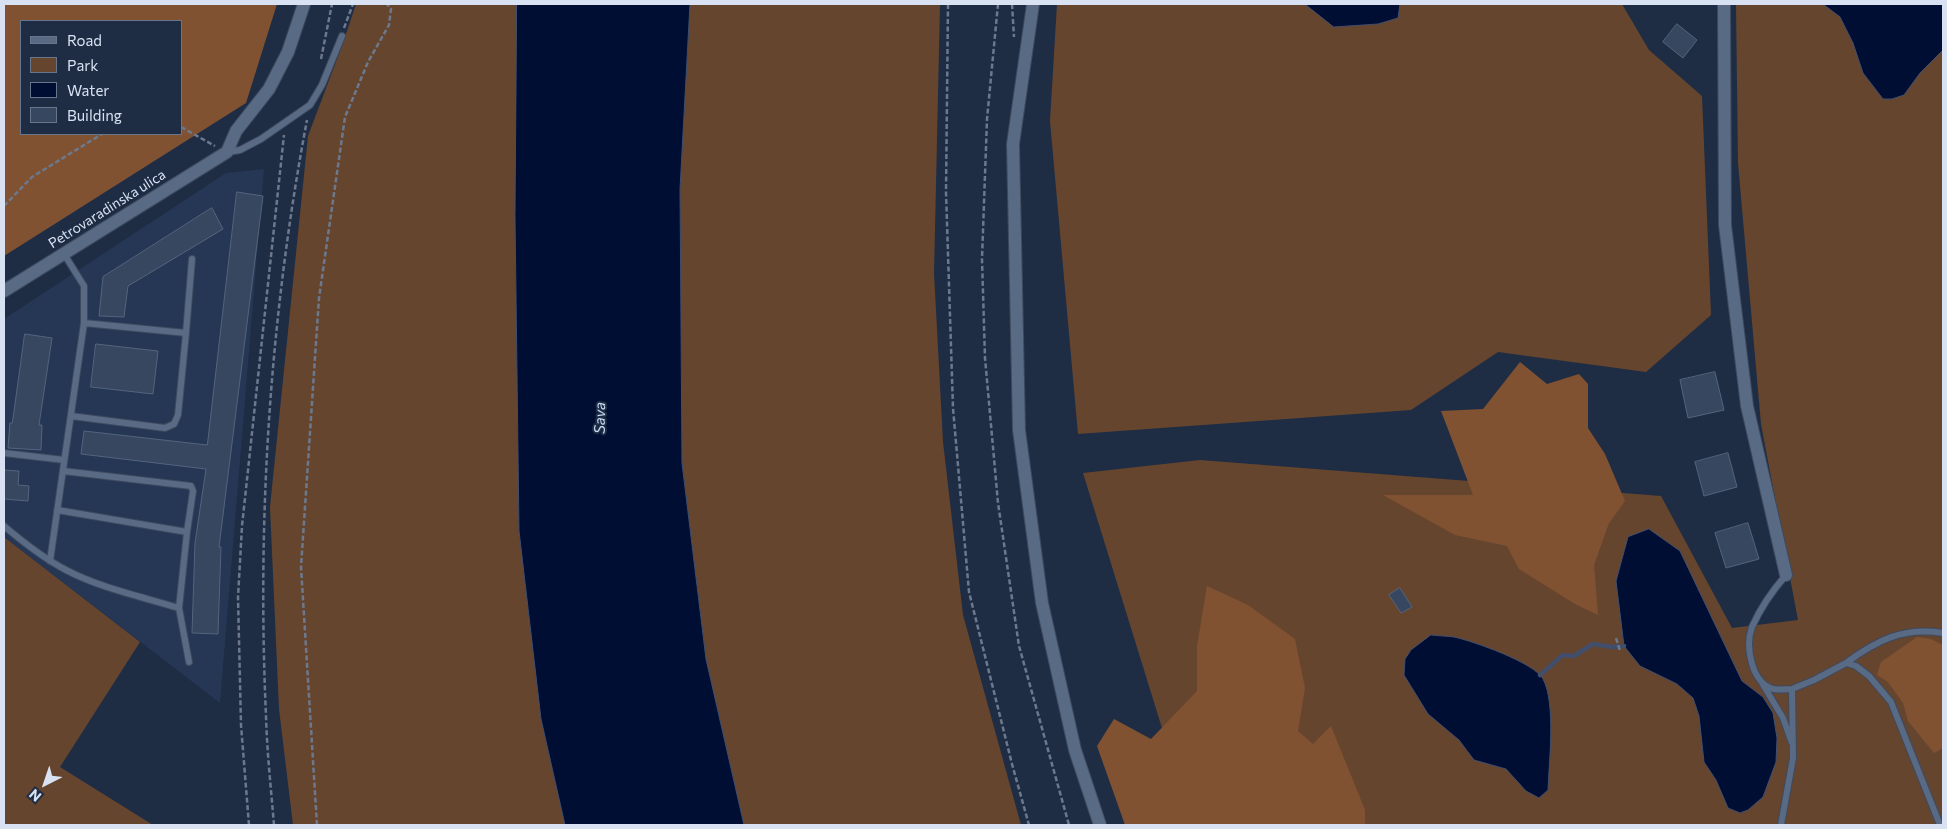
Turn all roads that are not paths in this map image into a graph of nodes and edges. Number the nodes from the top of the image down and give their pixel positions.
1 (304, 4) edge
2 (1033, 4) edge
3 (1724, 4) edge
4 (342, 36) road end
5 (227, 152) junction
6 (64, 254) junction
7 (192, 259) dead end
8 (4, 292) edge
9 (84, 323) junction
10 (186, 333) junction
11 (71, 416) junction
12 (4, 453) edge
13 (64, 460) junction
14 (63, 470) junction
15 (57, 510) junction
16 (4, 526) edge
17 (187, 532) junction
18 (50, 561) junction
19 (1786, 575) joint
20 (179, 608) junction
21 (1943, 633) edge
22 (189, 662) dead end
23 (1846, 663) junction
24 (1759, 679) junction
25 (1792, 689) junction
26 (1794, 749) junction
27 (1100, 825) edge
28 (1781, 825) edge
29 (1940, 825) edge

1 - 5 street
2 - 27 street
3 - 19 street
4 - 5 lane
5 - 6 street, Petrovaradinska ulica
6 - 8 street, Petrovaradinska ulica
6 - 9 lane
7 - 10 lane
9 - 10 lane
9 - 11 lane
10 - 11 lane
11 - 13 lane
12 - 13 lane
13 - 14 lane
14 - 15 lane
14 - 17 lane
15 - 17 lane
15 - 18 lane
16 - 18 lane
17 - 20 lane
18 - 20 lane
19 - 24 lane
20 - 22 lane
21 - 23 lane
23 - 25 lane
23 - 29 lane
24 - 25 lane
24 - 26 lane
25 - 26 lane
26 - 28 lane

